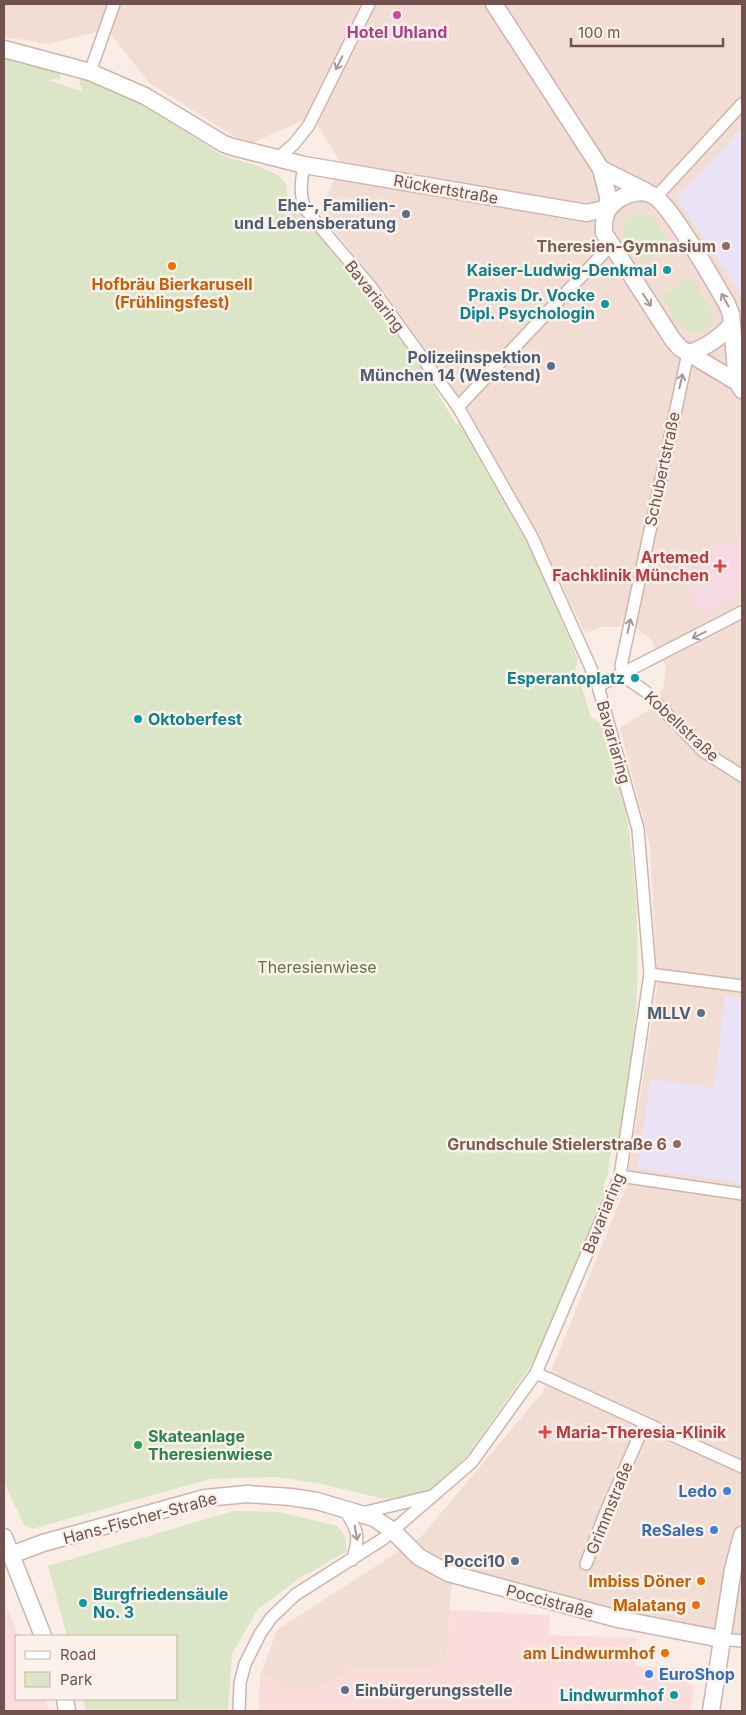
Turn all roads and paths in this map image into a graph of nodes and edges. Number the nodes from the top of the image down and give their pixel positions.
1 (114, 4) edge
2 (369, 4) edge
3 (494, 4) edge
4 (4, 49) edge
5 (90, 72) junction
6 (742, 104) edge
7 (278, 158) junction
8 (304, 165) junction
9 (601, 169) junction
10 (652, 195) junction
11 (608, 208) junction
12 (587, 213) junction
13 (608, 239) junction
14 (737, 325) edge
15 (688, 353) junction
16 (740, 386) edge
17 (458, 407) junction
18 (742, 612) edge
19 (625, 673) junction
20 (598, 686) junction
21 (742, 776) edge
22 (650, 974) junction
23 (742, 986) edge
24 (620, 1176) junction
25 (742, 1194) edge
26 (536, 1373) junction
27 (645, 1423) junction
28 (742, 1467) edge
29 (436, 1494) junction
30 (343, 1508) junction
31 (362, 1513) junction
32 (393, 1531) junction
33 (742, 1535) edge
34 (4, 1537) edge
35 (7, 1556) edge
36 (352, 1560) junction
37 (586, 1564) dead end
38 (43, 1635) edge
39 (720, 1639) junction
40 (742, 1641) edge
41 (239, 1711) edge
42 (711, 1711) edge

1 - 5 street
2 -> 7 street
3 - 9 main road
4 - 5 main road
5 - 7 main road
6 - 10 street
7 - 8 main road
8 - 12 main road, Rückertstraße
8 - 17 street, Bavariaring
9 - 10 main road
9 - 11 main road
10 - 11 main road, Rückertstraße
14 -> 10 main road
11 - 12 main road, Rückertstraße
11 - 13 main road
12 - 13 main road
13 -> 15 main road
13 - 17 street
14 - 15 main road
14 - 16 main road
15 - 16 main road
19 -> 15 street, Schubertstraße
17 - 20 street, Bavariaring
18 -> 19 street
19 - 20 street
19 - 21 street, Kobellstraße
20 - 22 street, Bavariaring
22 - 23 street
22 - 24 street, Bavariaring
24 - 25 street
24 - 26 street, Bavariaring
26 - 27 street
26 - 29 street, Bavariaring
27 - 28 street
27 - 37 street, Grimmstraße
29 - 31 street, Bavariaring
29 - 32 street, Bavariaring
30 - 31 main road, Hans-Fischer-Straße
30 - 35 main road, Hans-Fischer-Straße
30 -> 36 street
31 - 32 main road, Hans-Fischer-Straße
32 - 36 street, Bavariaring
32 - 39 main road, Poccistraße
33 - 39 main road
34 - 35 main road
35 - 38 main road
36 - 41 street, Bavariaring
39 - 40 street
39 - 42 main road

